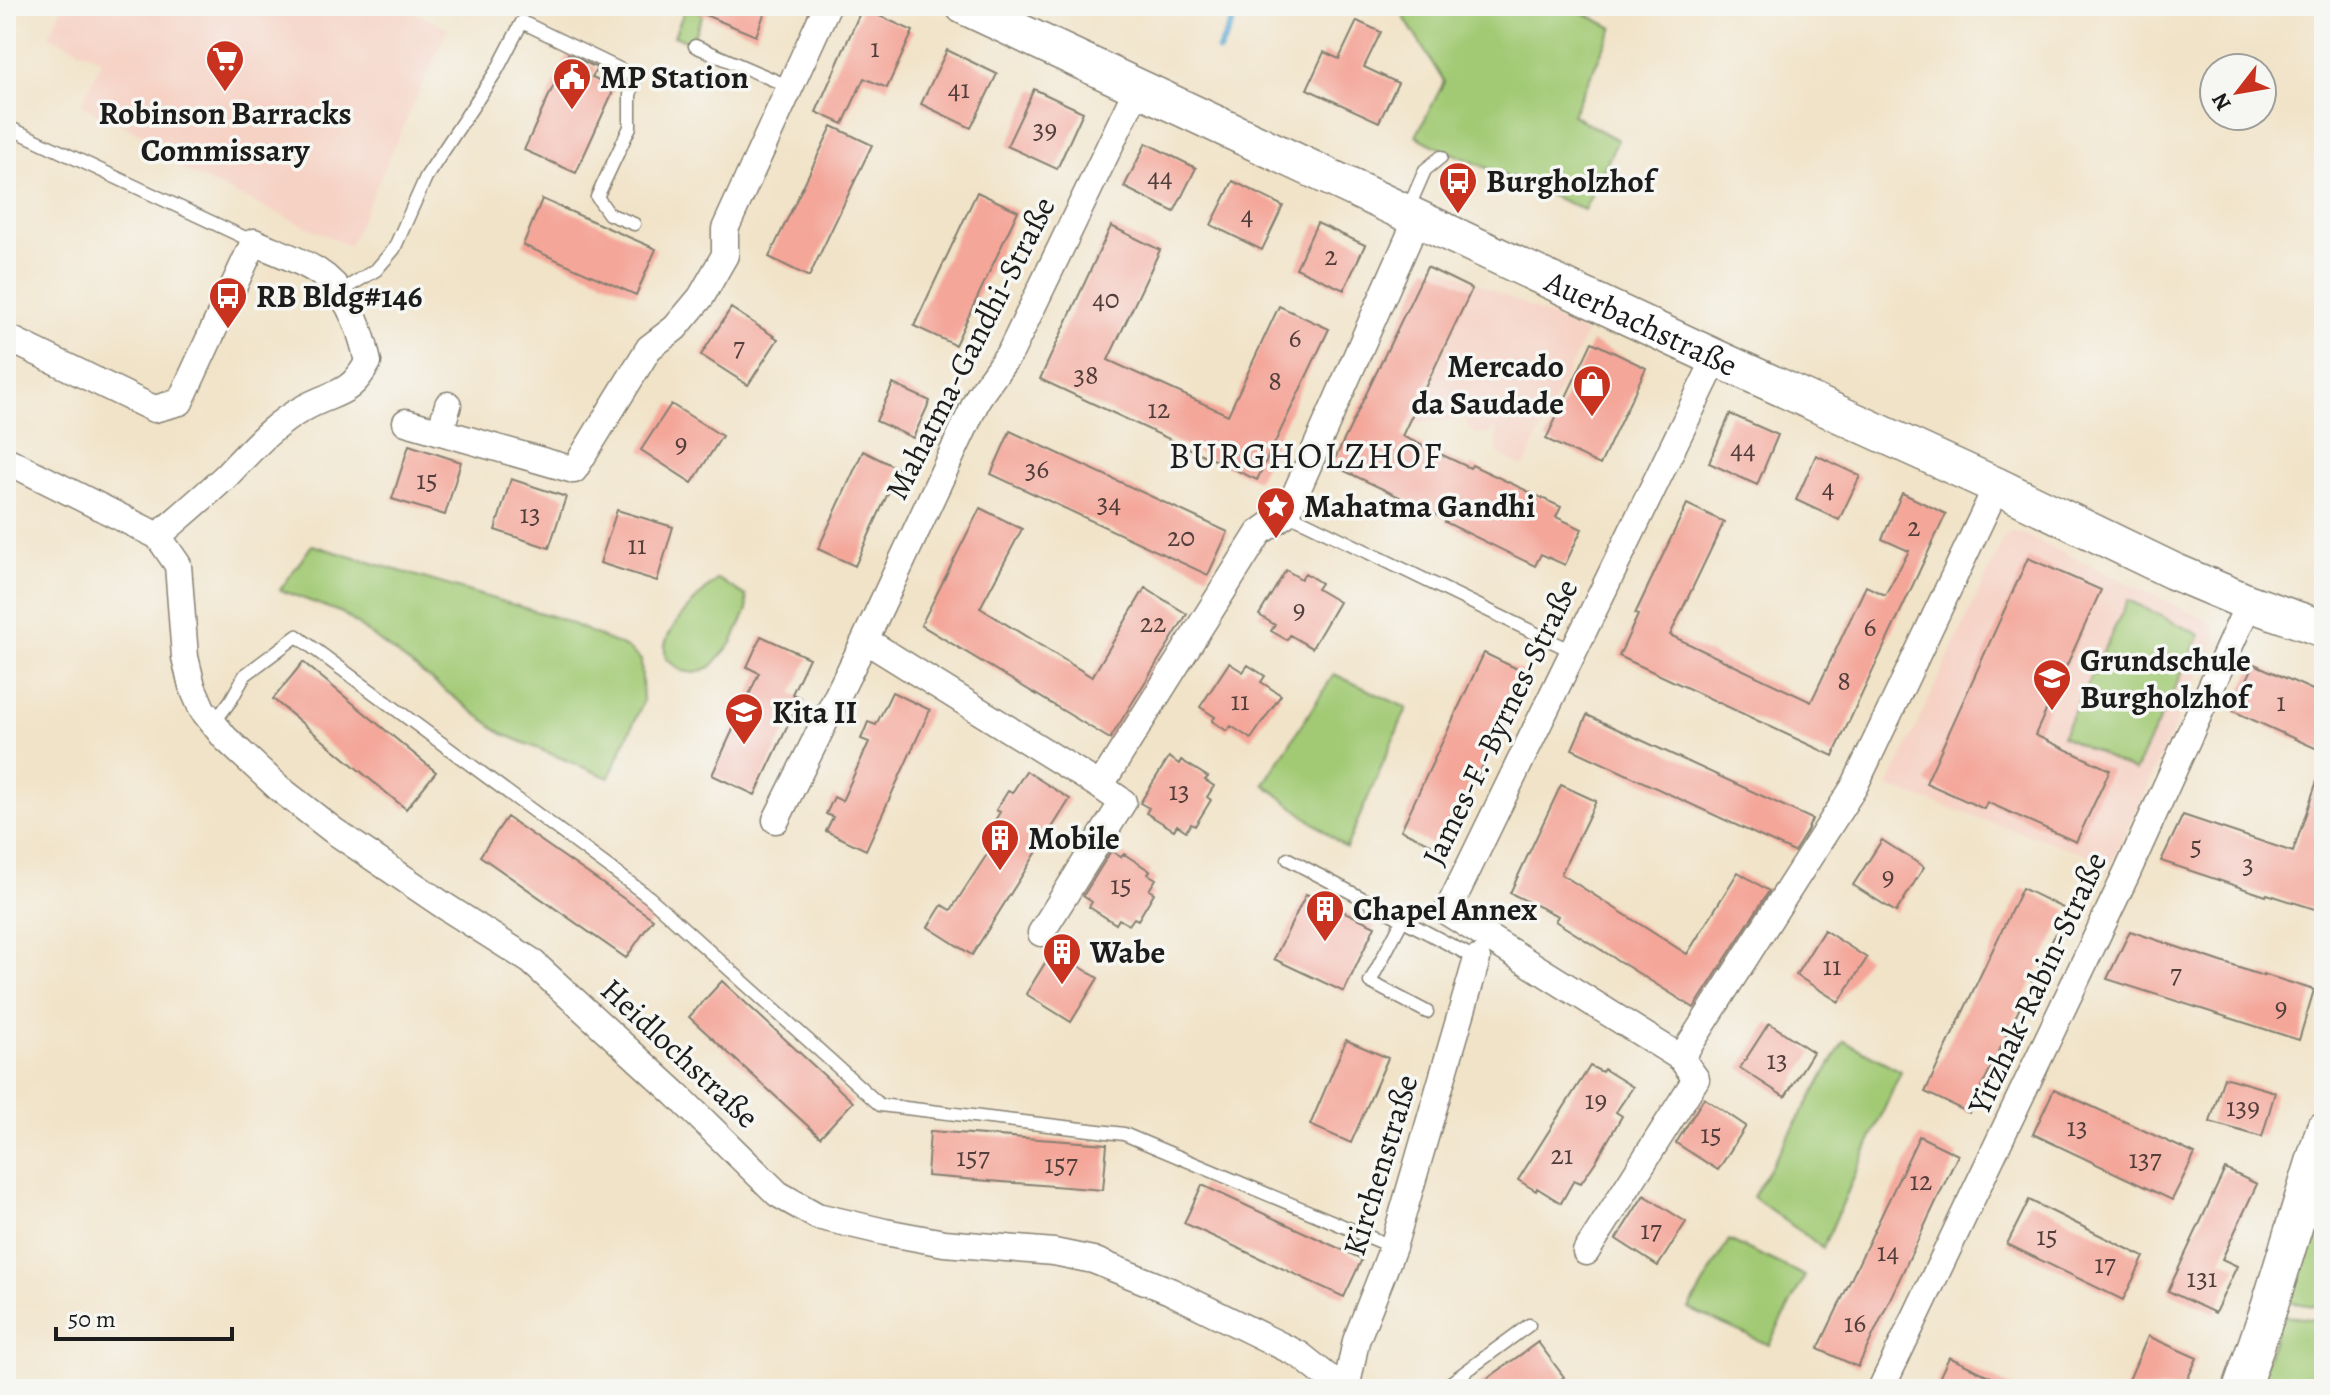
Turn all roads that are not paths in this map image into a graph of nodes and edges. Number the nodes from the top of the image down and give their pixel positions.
1 (827, 6) edge
2 (964, 6) edge
3 (695, 46) dead end
4 (790, 87) junction
5 (1138, 87) junction
6 (6, 126) edge
7 (1441, 157) dead end
8 (1412, 214) junction
9 (634, 224) dead end
10 (254, 242) junction
11 (339, 292) junction
12 (6, 337) edge
13 (1716, 358) junction
14 (448, 405) dead end
15 (406, 422) dead end
16 (440, 432) junction
17 (6, 460) edge
18 (1997, 486) junction
19 (1297, 518) junction
20 (158, 536) junction
21 (2249, 603) junction
22 (2324, 629) edge
23 (865, 640) junction
24 (1572, 651) junction
25 (213, 724) junction
26 (1100, 786) junction
27 (776, 820) dead end
28 (1288, 859) dead end
29 (1403, 919) junction
30 (1041, 933) dead end
31 (1477, 959) joint
32 (1427, 1012) dead end
33 (1681, 1058) junction
34 (2324, 1130) edge
35 (1393, 1247) junction
36 (1586, 1252) dead end
37 (1529, 1325) dead end
38 (1335, 1389) edge
39 (1346, 1389) edge
40 (1442, 1389) edge
41 (1881, 1389) edge
42 (2241, 1389) edge

1 - 4 street
2 - 5 main road, Auerbachstraße
3 - 4 lane
4 - 16 street
5 - 8 main road, Auerbachstraße
5 - 23 street, Mahatma-Gandhi-Straße
6 - 10 lane
7 - 8 lane
8 - 13 main road, Auerbachstraße
8 - 19 street
9 - 11 lane
10 - 11 street
10 - 12 street
11 - 20 street
13 - 18 main road, Auerbachstraße
13 - 24 street, James-F.-Byrnes-Straße
14 - 16 street
15 - 16 street
17 - 20 street
18 - 21 main road, Auerbachstraße
18 - 33 street
19 - 24 lane
19 - 26 street
20 - 25 street, Heidlochstraße
21 - 22 main road, Auerbachstraße
21 - 41 street, Yitzhak-Rabin-Straße
23 - 26 street
23 - 27 street, Mahatma-Gandhi-Straße
24 - 33 street, James-F.-Byrnes-Straße
25 - 35 lane
25 - 38 street, Heidlochstraße
26 - 30 street
28 - 29 lane
29 - 31 lane
29 - 32 lane
31 - 35 street, Kirchenstraße
33 - 36 street
34 - 42 main road
35 - 39 street, Kirchenstraße
37 - 40 lane

